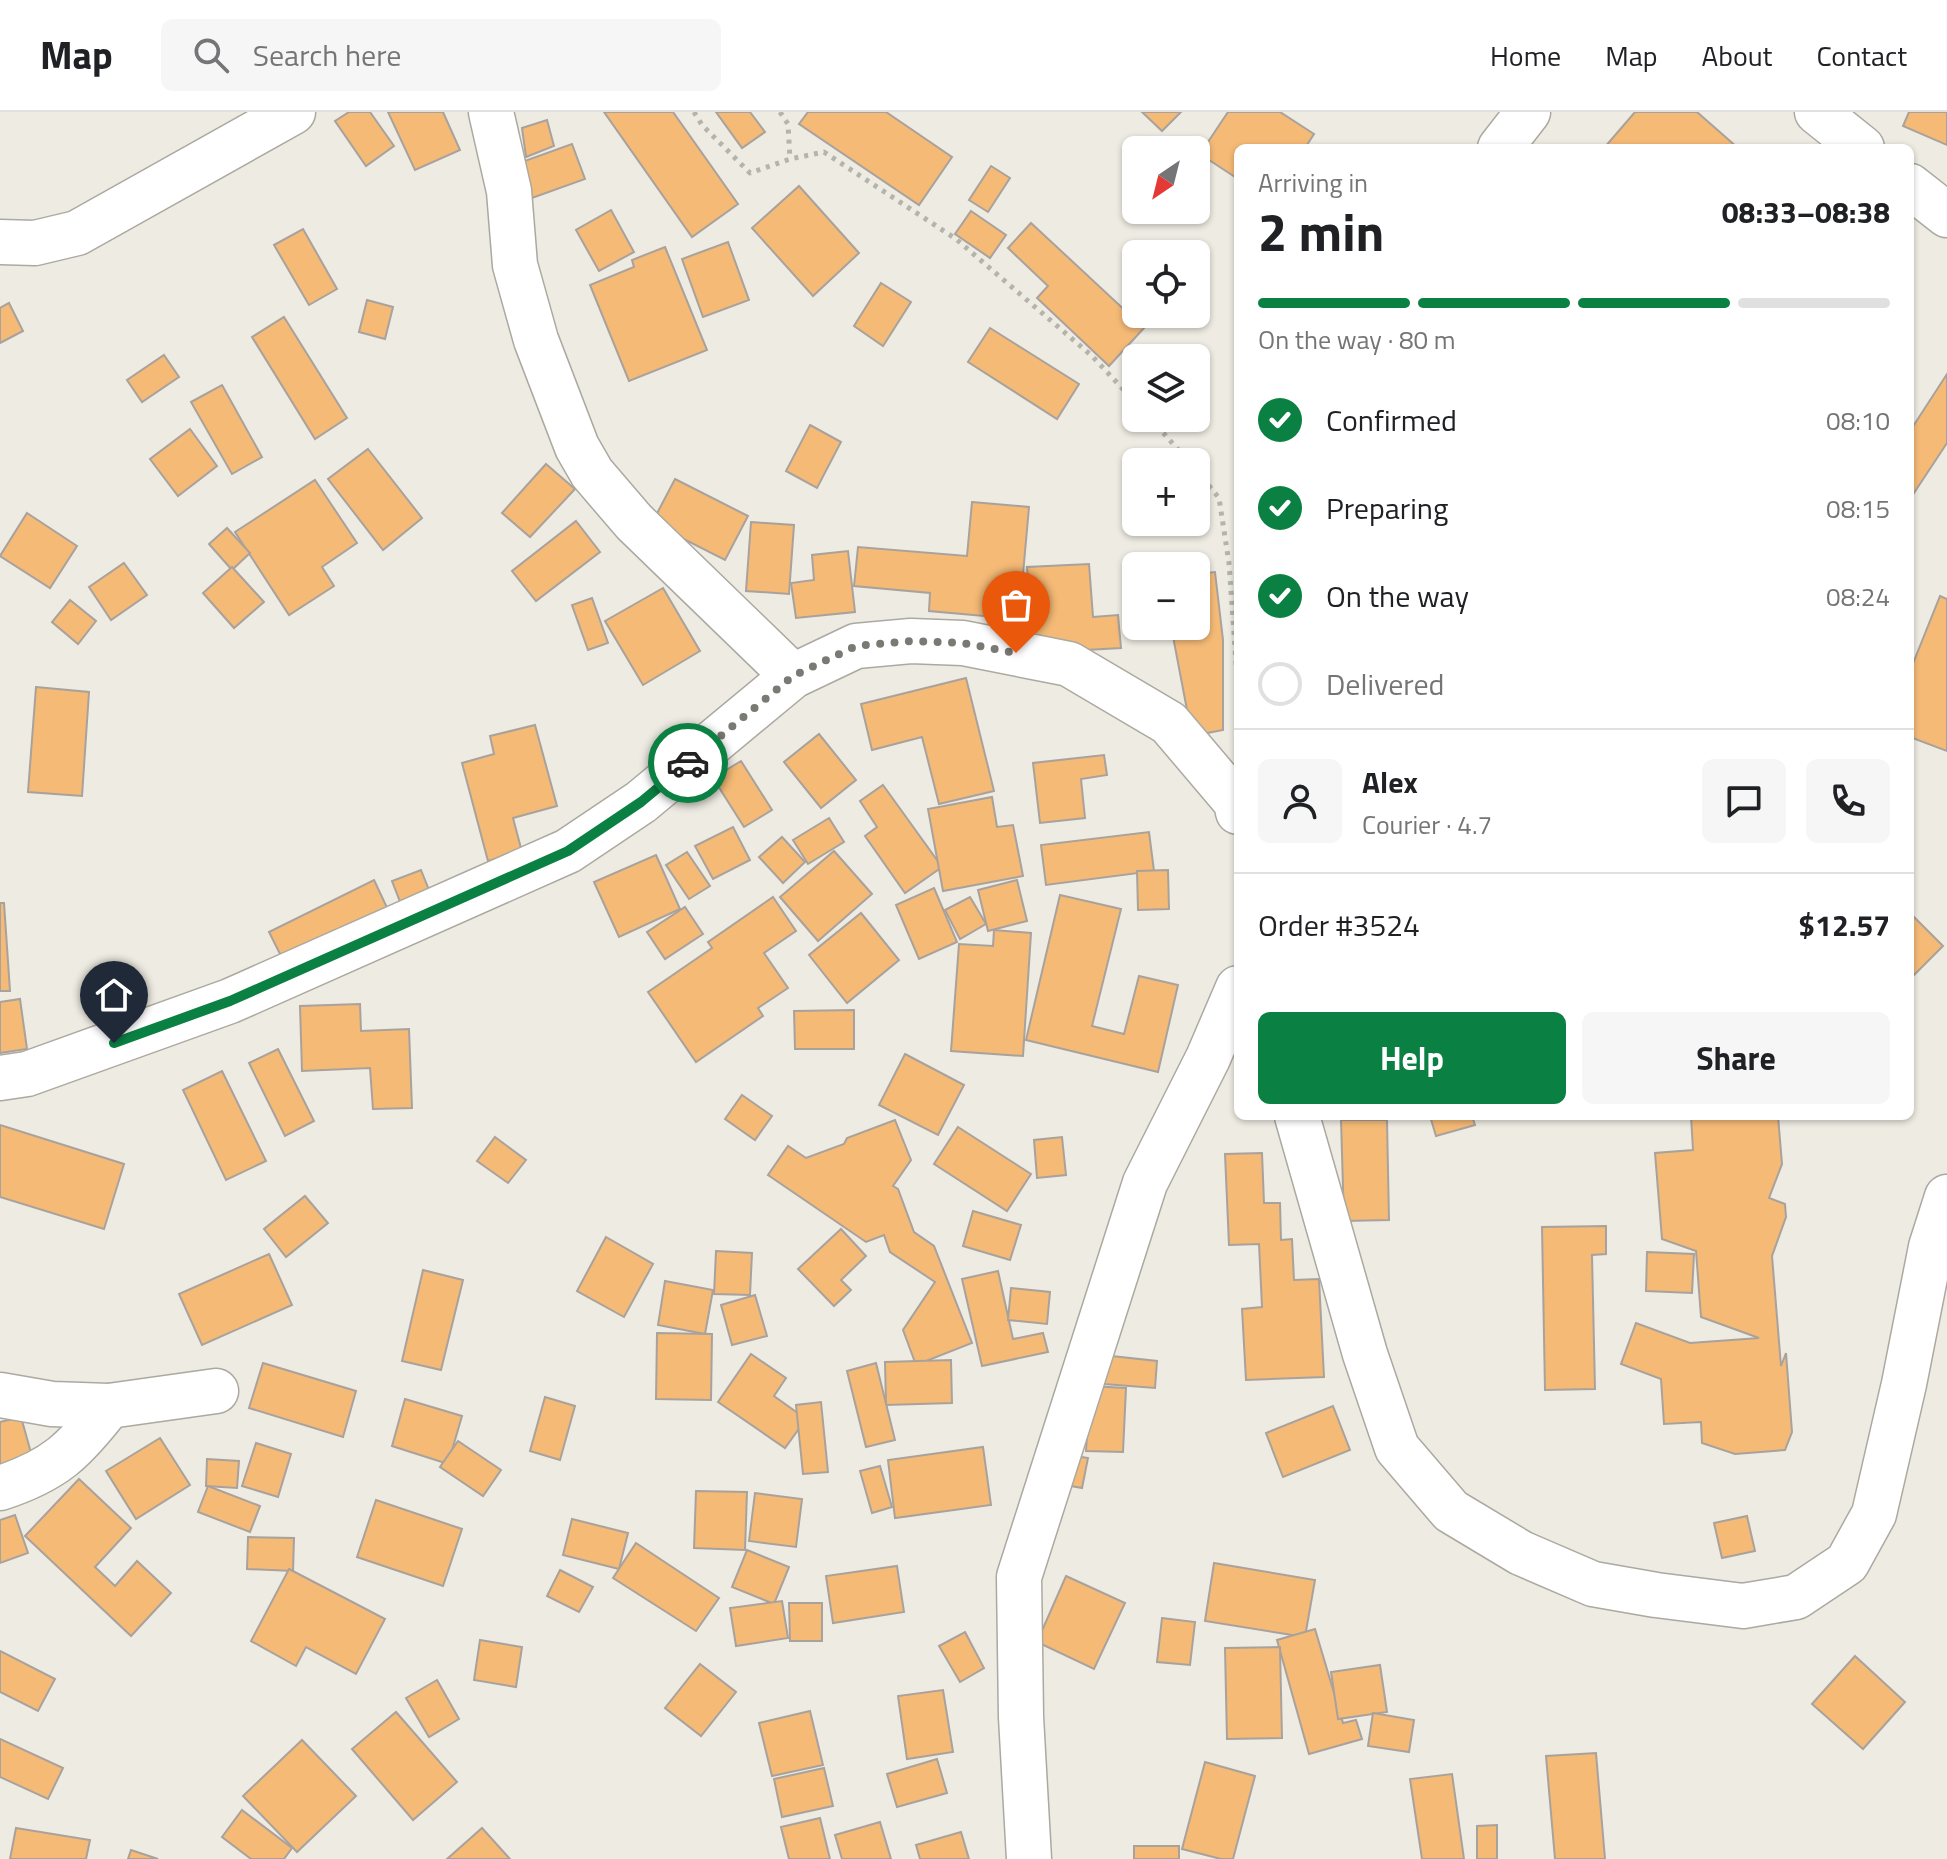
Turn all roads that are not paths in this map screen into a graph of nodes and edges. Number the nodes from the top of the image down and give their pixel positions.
1 (293, 112) edge
2 (491, 112) edge
3 (1817, 112) edge
4 (1857, 144) edge
5 (1914, 189) edge
6 (1947, 215) edge
7 (0, 242) edge
8 (793, 676) junction
9 (1234, 803) edge
10 (1234, 997) edge
11 (0, 1078) edge
12 (1298, 1120) edge
13 (1947, 1197) edge
14 (216, 1391) dead end
15 (0, 1395) edge
16 (109, 1406) junction
17 (0, 1488) edge
18 (1029, 1859) edge

1 - 7 street
2 - 8 street
3 - 4 street
5 - 6 street
8 - 9 street
8 - 11 street
10 - 18 street
12 - 13 street
14 - 16 street
15 - 16 street
16 - 17 street

